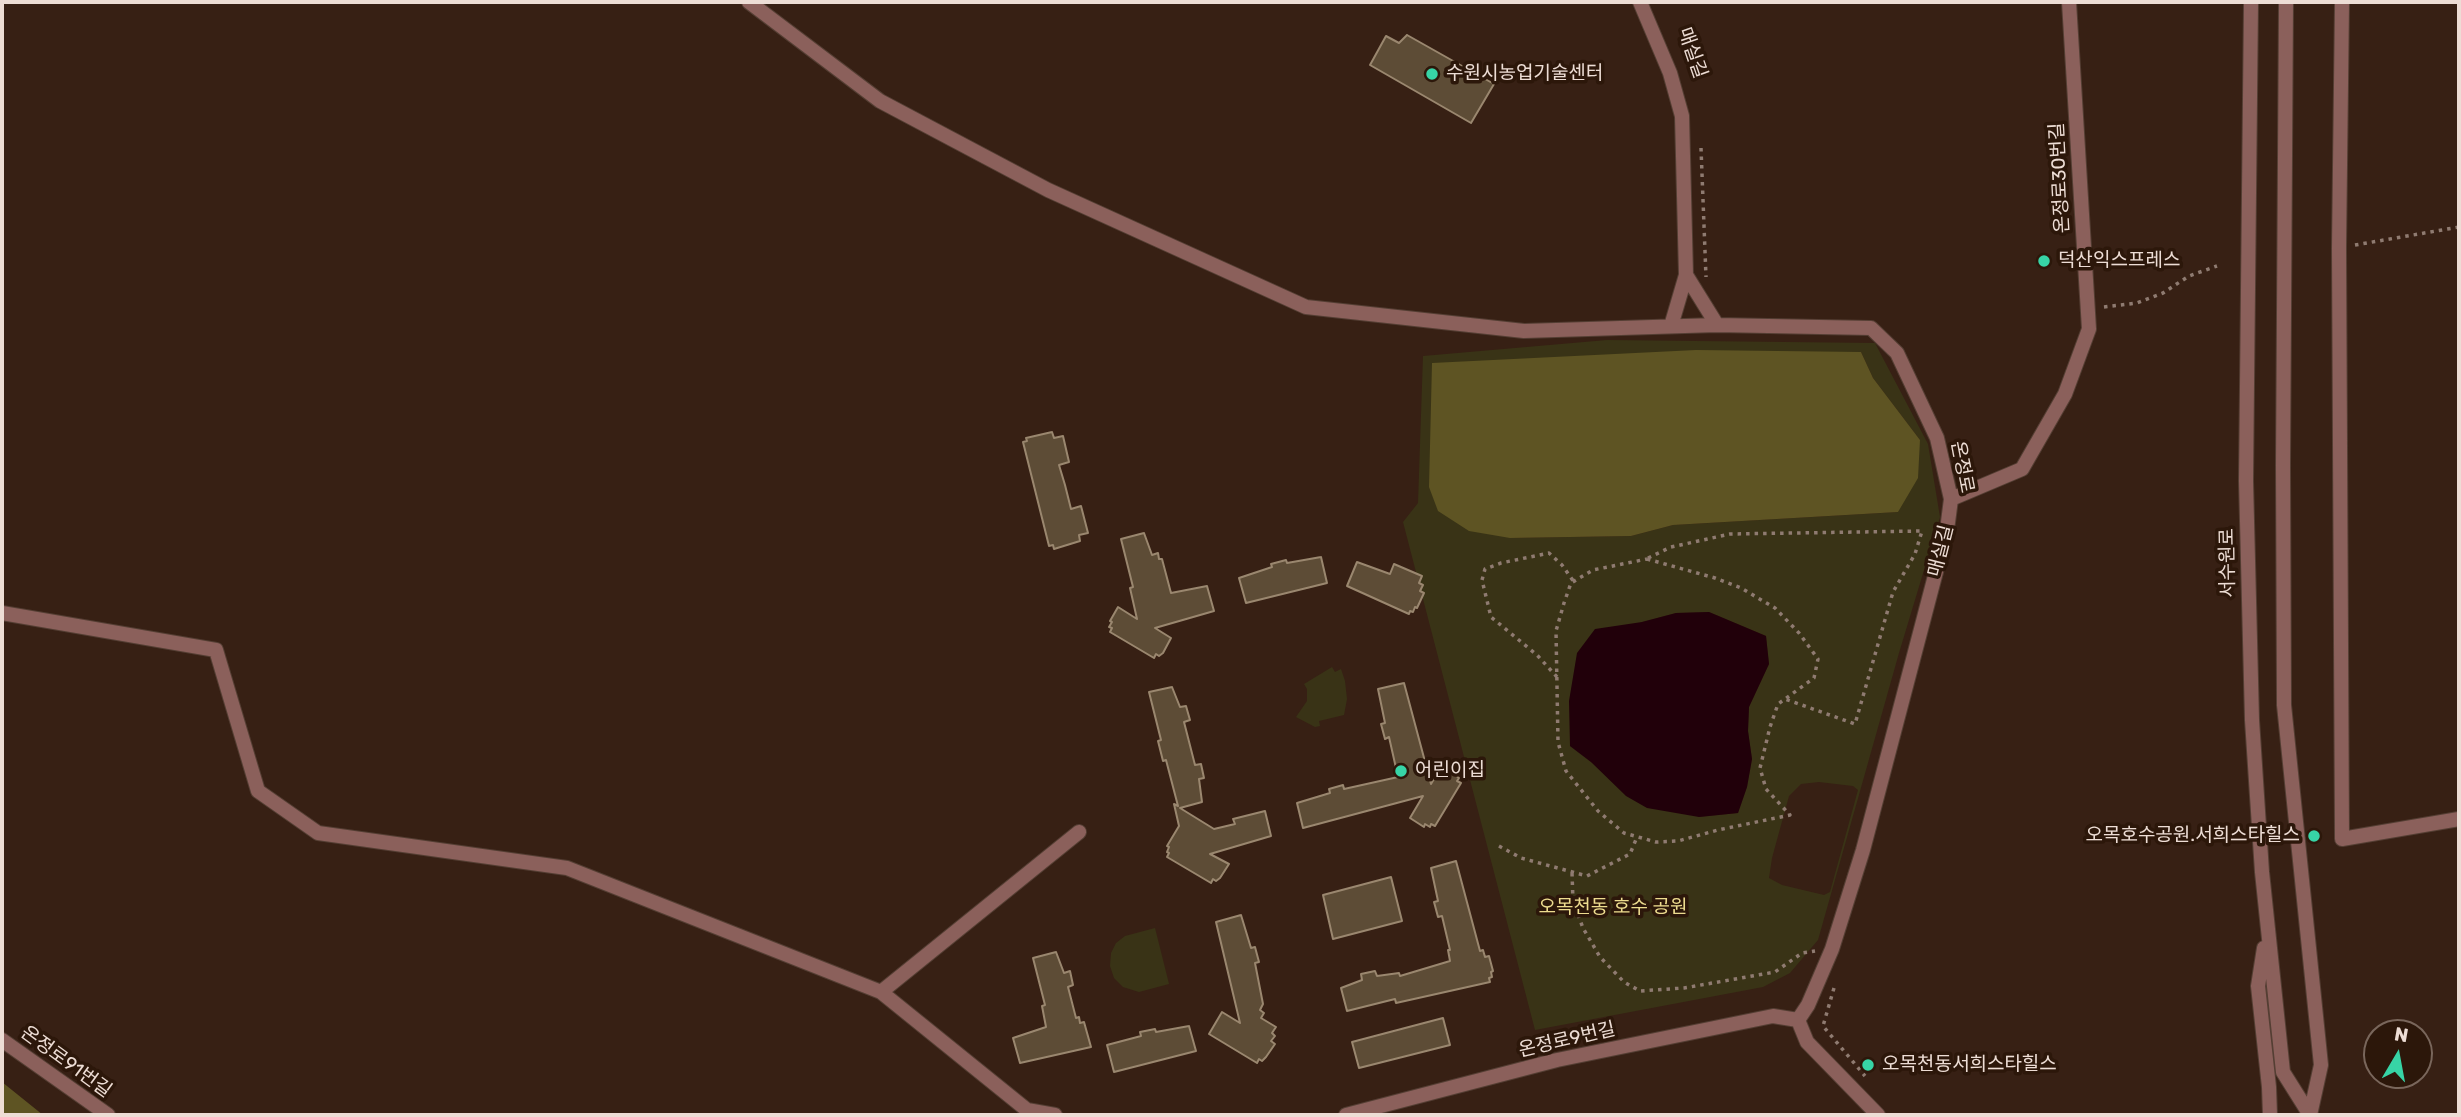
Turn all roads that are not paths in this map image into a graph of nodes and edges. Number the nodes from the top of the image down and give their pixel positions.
1 (749, 2) edge
2 (1640, 2) edge
3 (2069, 2) edge
4 (2251, 2) edge
5 (2287, 2) edge
6 (2342, 2) edge
7 (1686, 275) junction
8 (1717, 325) junction
9 (1671, 326) junction
10 (1951, 499) junction
11 (2, 613) edge
12 (2459, 819) edge
13 (1079, 832) dead end
14 (2267, 923) junction
15 (881, 992) junction
16 (1798, 1020) junction
17 (2, 1040) edge
18 (108, 1115) edge
19 (1055, 1115) edge
20 (1346, 1115) edge
21 (1878, 1115) edge
22 (2270, 1115) edge
23 (2310, 1115) edge

1 - 9 street, 온정로
2 - 7 street
3 - 10 street, 온정로30번길
4 - 14 street, 서수원로
5 - 23 street, 서수원로
6 - 12 street
7 - 8 street
7 - 9 street
8 - 9 street, 온정로
8 - 10 street, 온정로
10 - 16 street, 온정로
11 - 15 street
13 - 15 street
14 - 22 street
14 - 23 street, 서수원로
15 - 19 street
16 - 20 street, 온정로9번길
16 - 21 street
17 - 18 street, 온정로91번길

